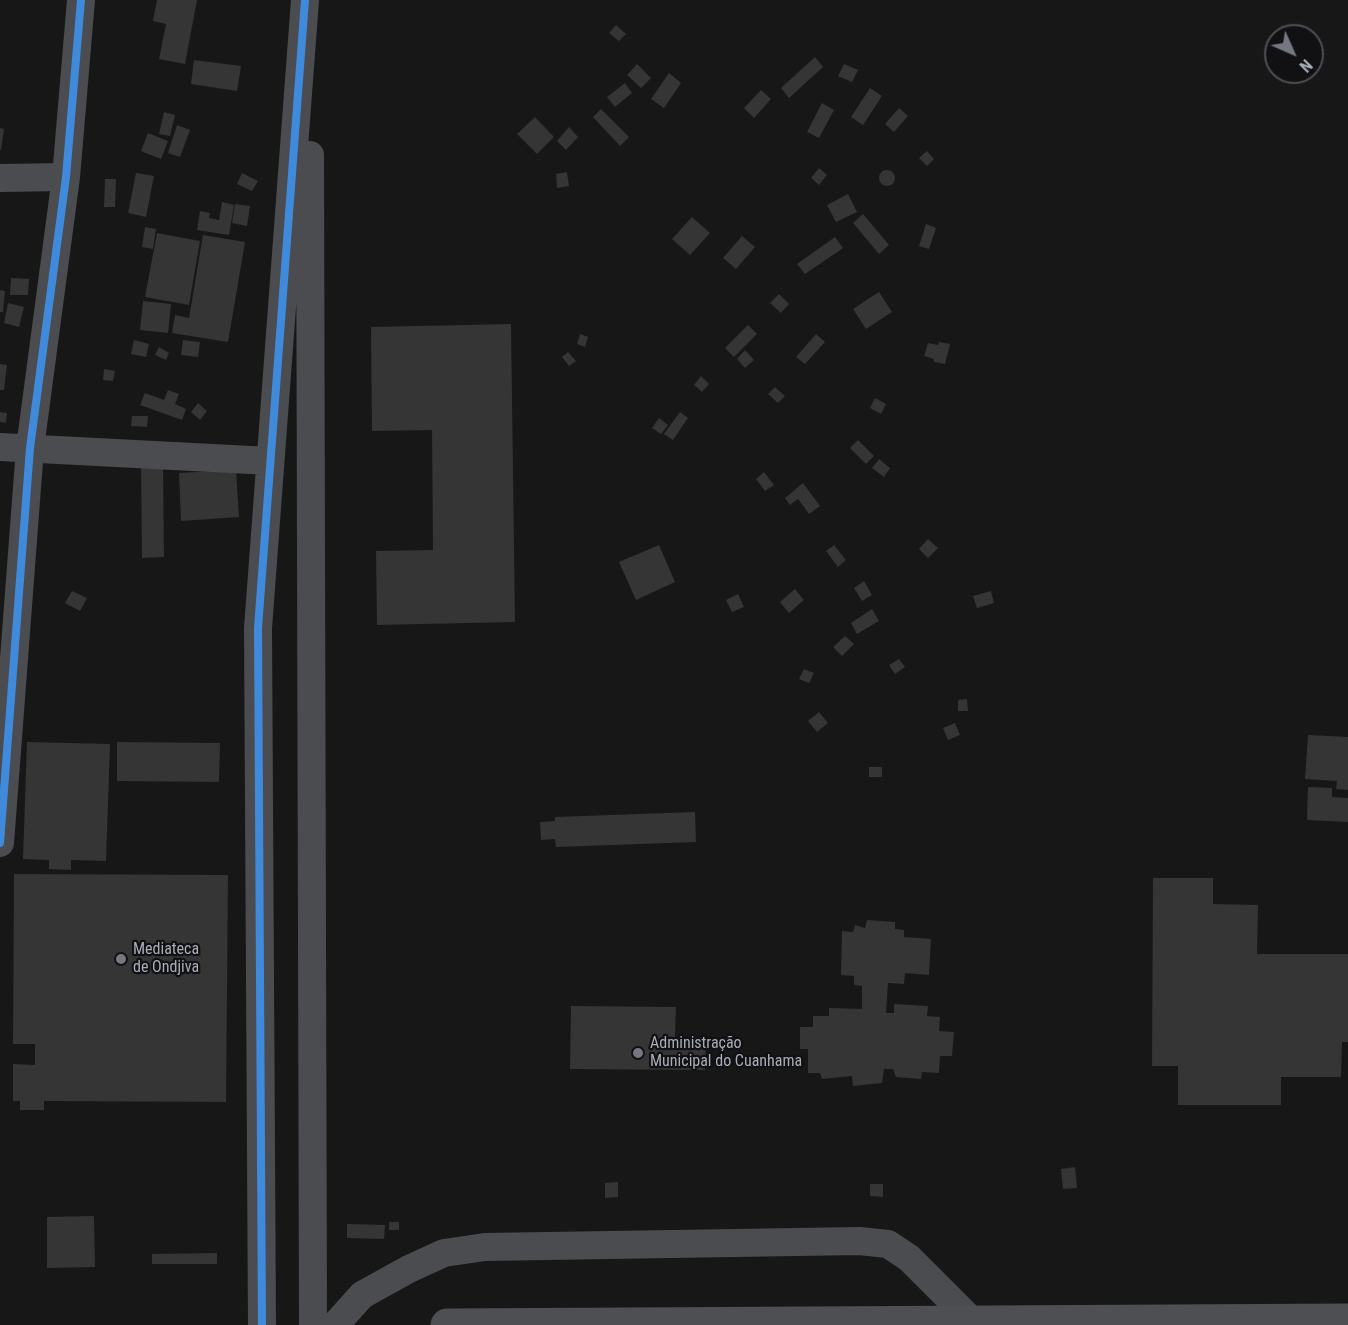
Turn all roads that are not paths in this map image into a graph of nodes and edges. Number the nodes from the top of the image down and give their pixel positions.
1 (81, 0) edge
2 (305, 0) edge
3 (310, 0) edge
4 (66, 177) junction
5 (0, 178) edge
6 (0, 447) edge
7 (30, 448) junction
8 (270, 462) junction
9 (0, 843) edge
10 (1348, 1320) edge
11 (973, 1322) junction
12 (262, 1325) edge
13 (313, 1325) edge
14 (335, 1325) edge
15 (447, 1325) edge

1 - 4 street
2 - 8 street
3 - 13 street
4 - 5 street
4 - 7 street
6 - 7 street
7 - 8 street
7 - 9 street
8 - 12 street
10 - 11 main road
11 - 14 street
11 - 15 main road

